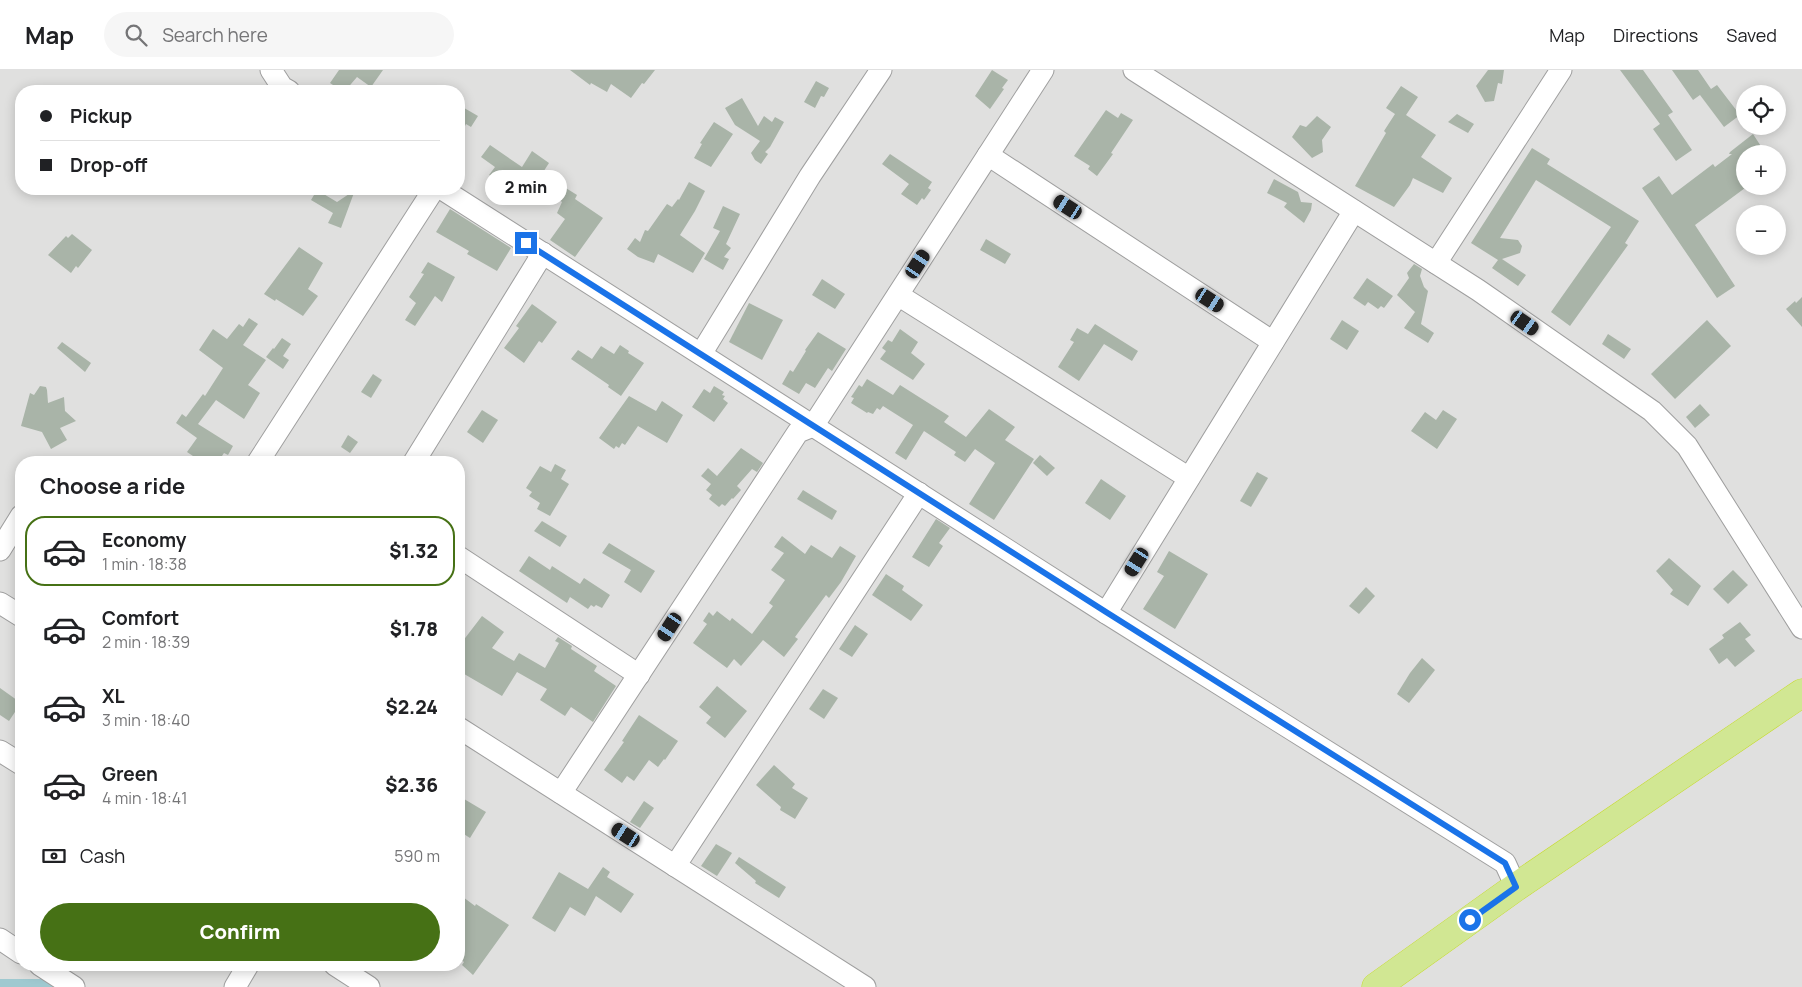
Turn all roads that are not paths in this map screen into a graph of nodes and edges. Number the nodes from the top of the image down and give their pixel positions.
1 (272, 70) edge
2 (881, 70) edge
3 (1043, 70) edge
4 (1134, 70) edge
5 (1561, 70) edge
6 (281, 85) edge
7 (988, 155) junction
8 (430, 195) edge
9 (451, 195) edge
10 (1354, 211) junction
11 (543, 253) junction
12 (1436, 263) junction
13 (898, 295) junction
14 (1273, 342) junction
15 (702, 354) junction
16 (813, 426) junction
17 (262, 456) edge
18 (418, 456) edge
19 (1189, 478) junction
20 (919, 493) junction
21 (15, 526) edge
22 (0, 550) edge
23 (465, 561) edge
24 (0, 602) edge
25 (15, 612) edge
26 (1106, 612) junction
27 (1802, 628) edge
28 (639, 675) junction
29 (1802, 693) edge
30 (465, 732) edge
31 (0, 750) edge
32 (15, 760) edge
33 (561, 793) junction
34 (675, 866) junction
35 (1516, 887) junction
36 (0, 939) edge
37 (15, 948) edge
38 (49, 971) edge
39 (244, 971) edge
40 (344, 971) edge
41 (74, 987) edge
42 (235, 987) edge
43 (369, 987) edge
44 (865, 987) edge
45 (1376, 987) edge

1 - 6 street
2 - 15 street
3 - 7 street
4 - 10 street
5 - 12 street
7 - 13 street
7 - 14 street
8 - 17 street
9 - 11 street
10 - 12 street
10 - 14 street
11 - 15 street
11 - 18 street
12 - 27 street
13 - 16 street
13 - 19 street
14 - 19 street
15 - 16 street
16 - 20 street
16 - 28 street
19 - 26 street
20 - 26 street
20 - 34 street
21 - 22 street
23 - 28 street
24 - 25 street
26 - 35 street
28 - 33 street
29 - 35 highway
30 - 33 street
31 - 32 street
33 - 34 street
34 - 44 street
35 - 45 highway
36 - 37 street
38 - 41 street
39 - 42 street
40 - 43 street

